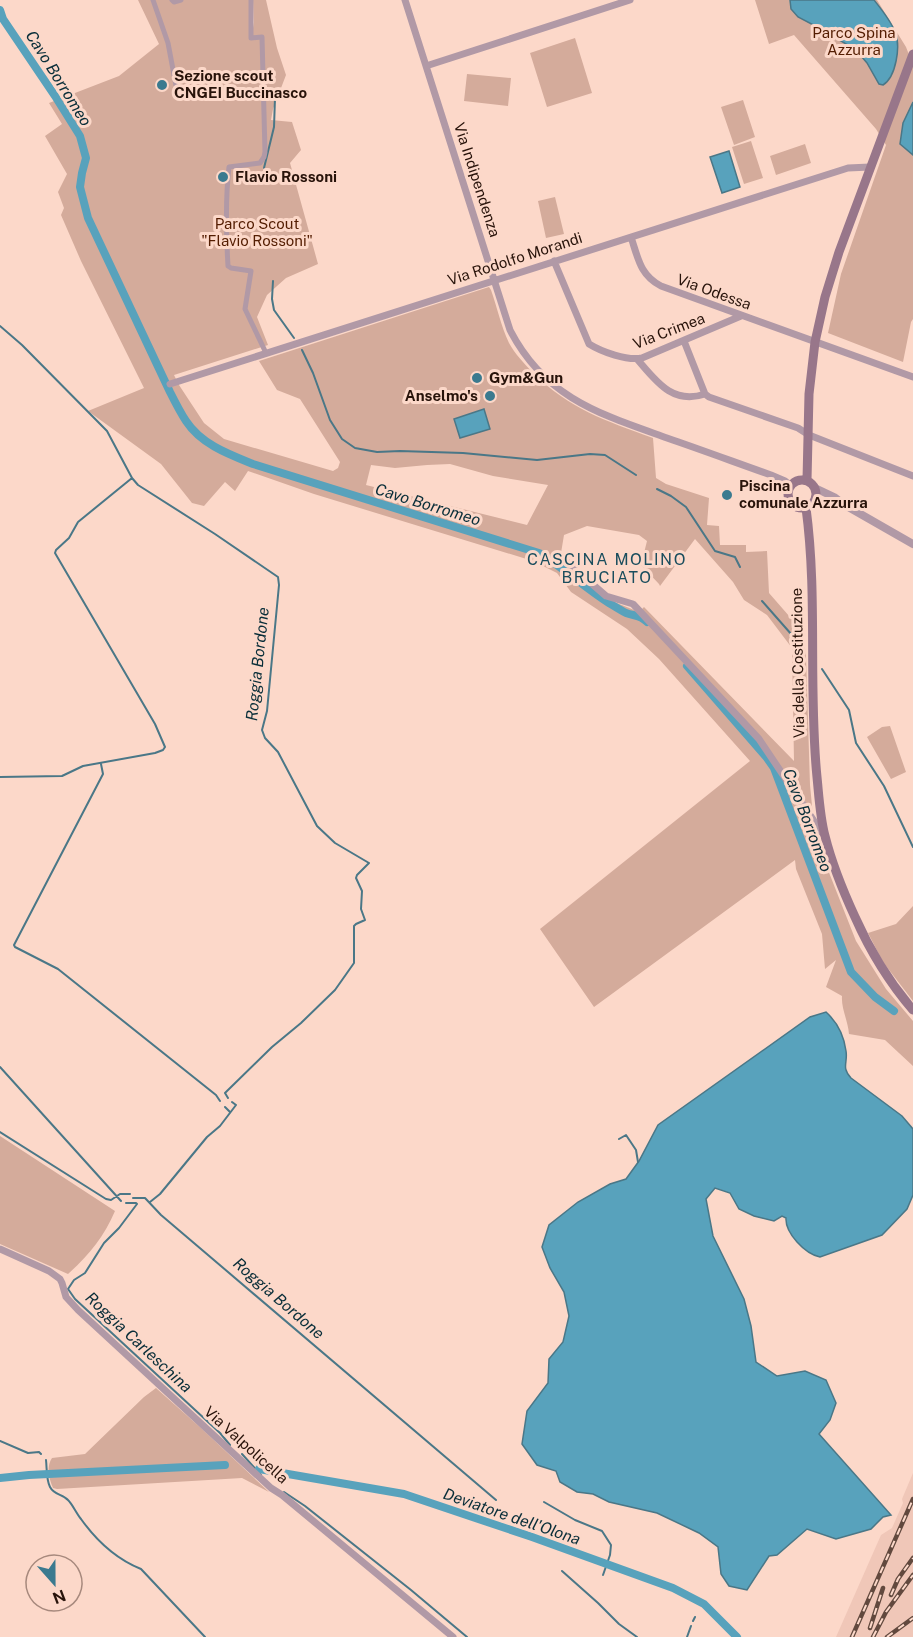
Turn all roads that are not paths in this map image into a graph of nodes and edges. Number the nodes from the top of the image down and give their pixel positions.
1 (153, 0) edge
2 (172, 0) edge
3 (181, 0) edge
4 (251, 0) edge
5 (405, 0) edge
6 (630, 0) edge
7 (913, 54) edge
8 (426, 66) junction
9 (178, 96) dead end
10 (870, 167) junction
11 (631, 237) junction
12 (554, 261) junction
13 (494, 280) junction
14 (741, 316) junction
15 (684, 341) junction
16 (815, 342) junction
17 (266, 353) junction
18 (637, 359) junction
19 (913, 377) edge
20 (170, 384) dead end
21 (705, 394) junction
22 (809, 435) junction
23 (913, 476) edge
24 (807, 480) junction
25 (790, 485) junction
26 (815, 488) junction
27 (843, 504) junction
28 (808, 506) junction
29 (913, 543) edge
30 (561, 557) dead end
31 (825, 838) junction
32 (913, 1010) edge
33 (0, 1249) edge
34 (453, 1637) edge

1 - 9 street
2 - 3 street
4 - 17 street
5 - 8 street, Via Indipendenza
6 - 8 street
7 - 10 main road
8 - 13 street, Via Indipendenza
10 - 11 street, Via Rodolfo Morandi
10 - 16 main road
11 - 12 street, Via Rodolfo Morandi
11 - 14 street, Via Odessa
12 - 13 street, Via Rodolfo Morandi
12 - 18 street, Via Crimea
13 - 17 street, Via Rodolfo Morandi
13 - 25 street, Via Indipendenza
14 - 15 street, Via Crimea
14 - 16 street, Via Odessa
15 - 18 street, Via Crimea
15 - 21 street
16 - 19 street, Via Odessa
16 - 22 main road
17 - 20 street, Via Rodolfo Morandi
18 - 21 street
21 - 22 street
22 - 23 street
22 - 24 main road
24 - 25 main road
24 - 26 main road
25 - 28 main road
26 - 27 street
26 - 28 main road
27 - 28 street
27 - 29 street
28 - 31 main road, Via della Costituzione
30 - 31 street
31 - 32 main road, Via della Costituzione
33 - 34 street, Via Valpolicella

